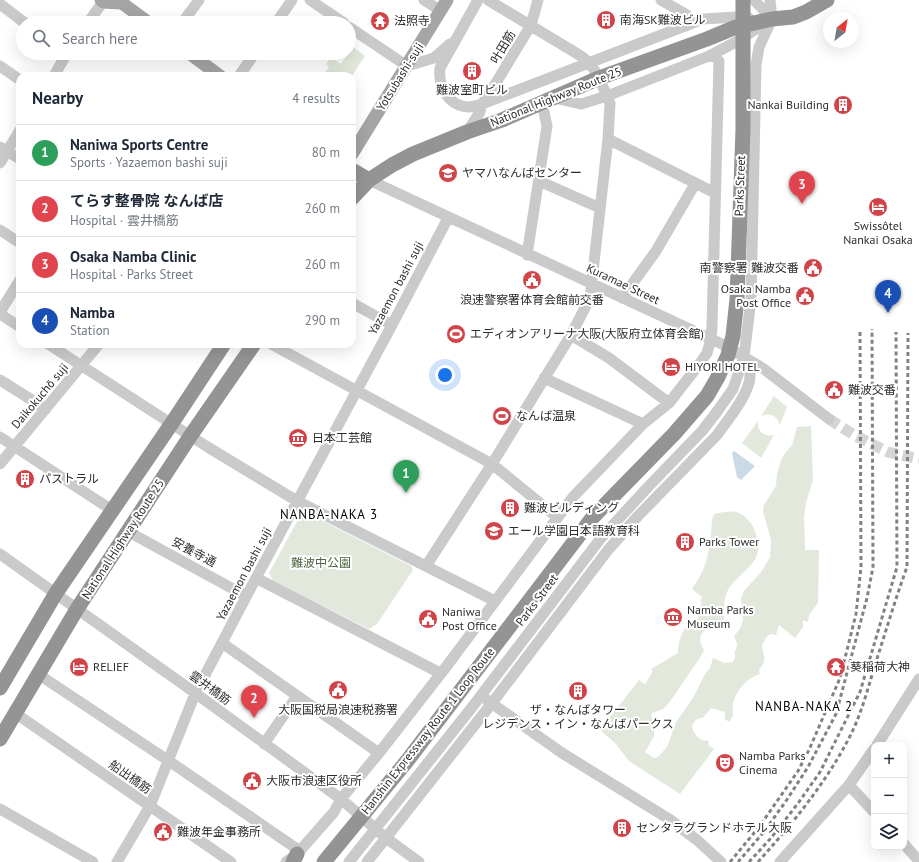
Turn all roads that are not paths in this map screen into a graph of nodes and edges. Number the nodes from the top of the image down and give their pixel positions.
1 (199, 0) edge
2 (292, 0) edge
3 (310, 0) edge
4 (424, 0) edge
5 (478, 0) edge
6 (488, 0) edge
7 (538, 0) edge
8 (662, 0) edge
9 (743, 0) edge
10 (754, 0) edge
11 (770, 0) edge
12 (827, 0) edge
13 (103, 1) edge
14 (121, 1) edge
15 (0, 4) edge
16 (444, 6) edge
17 (16, 16) edge
18 (93, 16) edge
19 (140, 16) edge
20 (187, 16) edge
21 (281, 16) edge
22 (334, 16) edge
23 (772, 19) junction
24 (531, 25) junction
25 (686, 26) junction
26 (356, 32) edge
27 (455, 39) junction
28 (709, 56) junction
29 (63, 60) edge
30 (198, 60) edge
31 (250, 60) edge
32 (590, 63) junction
33 (0, 66) edge
34 (407, 66) junction
35 (56, 72) edge
36 (215, 72) edge
37 (242, 72) edge
38 (16, 77) edge
39 (599, 78) junction
40 (607, 96) junction
41 (548, 100) junction
42 (482, 104) junction
43 (467, 132) junction
44 (16, 134) edge
45 (608, 139) junction
46 (356, 148) edge
47 (3, 149) edge
48 (16, 157) edge
49 (0, 163) edge
50 (356, 172) edge
51 (369, 180) junction
52 (539, 181) junction
53 (695, 184) junction
54 (715, 193) junction
55 (356, 194) edge
56 (600, 208) junction
57 (448, 218) junction
58 (0, 230) edge
59 (16, 240) edge
60 (528, 254) junction
61 (591, 283) junction
62 (16, 287) edge
63 (622, 298) junction
64 (356, 305) edge
65 (0, 313) edge
66 (16, 324) edge
67 (392, 325) junction
68 (571, 335) junction
69 (711, 339) junction
70 (54, 348) edge
71 (97, 348) edge
72 (221, 348) edge
73 (251, 348) edge
74 (278, 348) edge
75 (744, 357) junction
76 (82, 365) junction
77 (544, 378) junction
78 (0, 380) edge
79 (356, 392) junction
80 (669, 403) junction
81 (46, 409) junction
82 (829, 419) tunnel mouth
83 (172, 423) junction
84 (643, 424) junction
85 (191, 436) junction
86 (0, 437) edge
87 (15, 447) junction
88 (0, 464) edge
89 (492, 464) junction
90 (297, 501) junction
91 (112, 510) junction
92 (557, 517) junction
93 (129, 531) junction
94 (0, 554) edge
95 (426, 566) junction
96 (256, 578) junction
97 (56, 594) junction
98 (246, 596) junction
99 (496, 601) junction
100 (77, 609) junction
101 (222, 643) junction
102 (4, 672) edge
103 (440, 673) junction
104 (38, 674) junction
105 (919, 679) edge
106 (0, 688) edge
107 (196, 693) junction
108 (297, 696) junction
109 (481, 696) junction
110 (492, 703) junction
111 (15, 713) junction
112 (0, 738) edge
113 (879, 742) edge
114 (264, 744) junction
115 (379, 753) junction
116 (871, 753) edge
117 (169, 761) junction
118 (848, 785) junction
119 (341, 799) junction
120 (150, 806) junction
121 (871, 809) edge
122 (4, 811) edge
123 (375, 829) junction
124 (386, 838) junction
125 (907, 847) edge
126 (294, 857) edge
127 (919, 861) edge
128 (93, 862) edge
129 (117, 862) edge
130 (231, 862) edge
131 (324, 862) edge
132 (349, 862) edge
133 (367, 862) edge
134 (419, 862) edge
135 (721, 862) edge
136 (780, 862) edge

1 - 20 street
2 - 21 street
3 - 22 street
4 - 16 street
5 - 27 street
6 - 24 street
7 - 24 street, 叶田筋
8 - 25 street
9 - 131 highway, Hanshin Expressway Route 1 Loop Route, bridge
10 - 23 street
11 - 23 street
12 - 23 highway, National Highway Route 25
13 - 14 main road
13 - 18 street
14 - 19 main road
15 - 17 street
16 - 34 main road, Yotsubashi-suji
23 - 25 street
23 - 28 street
23 - 39 highway, National Highway Route 25
23 - 75 street, Parks Street
24 - 32 street
24 - 42 street, 叶田筋
25 - 32 street
26 - 34 street
27 - 34 street
27 - 42 street
28 - 40 street
28 - 54 street
29 - 35 street
30 - 36 main road
31 - 37 street
32 - 39 street
32 - 42 street
33 - 38 street
34 - 46 main road, Yotsubashi-suji
39 - 40 street
39 - 41 highway, National Highway Route 25
40 - 41 street
40 - 45 street
41 - 43 highway, National Highway Route 25
41 - 52 street
42 - 43 street, 叶田筋
43 - 51 highway, National Highway Route 25
44 - 47 street
45 - 53 street
45 - 56 street
47 - 48 street
47 - 49 street
50 - 51 highway
51 - 55 highway, National Highway Route 25
51 - 57 street, Kuramae Street
52 - 56 street
52 - 60 street
53 - 54 street
53 - 63 street
54 - 69 street
56 - 61 street
57 - 60 street, Kuramae Street
57 - 67 street, Yazaemon bashi suji
58 - 59 street
60 - 61 street, Kuramae Street
61 - 63 street, Kuramae Street
61 - 68 street
62 - 65 street
63 - 69 street, Kuramae Street
64 - 67 street
65 - 66 street
67 - 79 street, Yazaemon bashi suji
68 - 77 street
68 - 80 street
69 - 75 street, Kuramae Street
69 - 80 street
70 - 76 street
71 - 76 street, Daikokuchō suji
72 - 83 highway, National Highway Route 25
73 - 85 highway, National Highway Route 25
74 - 79 street
75 - 82 street, Kuramae Street
75 - 109 street, Parks Street
75 - 110 street, Parks Street
76 - 81 street, Daikokuchō suji
76 - 83 street
77 - 84 street
77 - 89 street
78 - 81 street
79 - 89 street
79 - 90 street, Yazaemon bashi suji
80 - 84 street
81 - 87 street, Daikokuchō suji
83 - 85 street
83 - 91 highway, National Highway Route 25
84 - 92 street
85 - 90 street
85 - 93 highway, National Highway Route 25
86 - 87 street
87 - 88 street, Daikokuchō suji
87 - 91 street
89 - 92 street
89 - 95 street
90 - 95 street
90 - 96 street, Yazaemon bashi suji
91 - 97 highway, National Highway Route 25
92 - 99 street
93 - 98 street, 安養寺通
93 - 100 highway, National Highway Route 25
94 - 97 street, 雲井橋筋
95 - 99 street
96 - 98 street, Yazaemon bashi suji
96 - 103 street
97 - 100 street, 雲井橋筋
97 - 102 highway, National Highway Route 25
98 - 101 street, Yazaemon bashi suji
99 - 103 street
100 - 104 highway, National Highway Route 25
100 - 107 street, 雲井橋筋
101 - 107 street, Yazaemon bashi suji
101 - 108 street
102 - 106 highway, National Highway Route 25
103 - 115 street
104 - 111 highway, National Highway Route 25
104 - 117 street
105 - 113 street
107 - 114 street, 雲井橋筋
107 - 117 street, Yazaemon bashi suji
108 - 114 street
108 - 115 street
109 - 110 street
109 - 123 street, Parks Street
110 - 124 street, Parks Street
110 - 135 street
111 - 112 highway, National Highway Route 25
111 - 120 street, 船出橋筋
114 - 119 street, 雲井橋筋
115 - 119 street
116 - 118 street
117 - 120 street, Yazaemon bashi suji
117 - 126 street
118 - 121 street
118 - 136 street
119 - 123 street, 雲井橋筋
119 - 126 street
120 - 129 street, Yazaemon bashi suji
120 - 130 street, 船出橋筋
122 - 128 street
123 - 124 street, 雲井橋筋
123 - 132 street, Parks Street
124 - 133 street, Parks Street
124 - 134 street, 雲井橋筋
125 - 127 street

